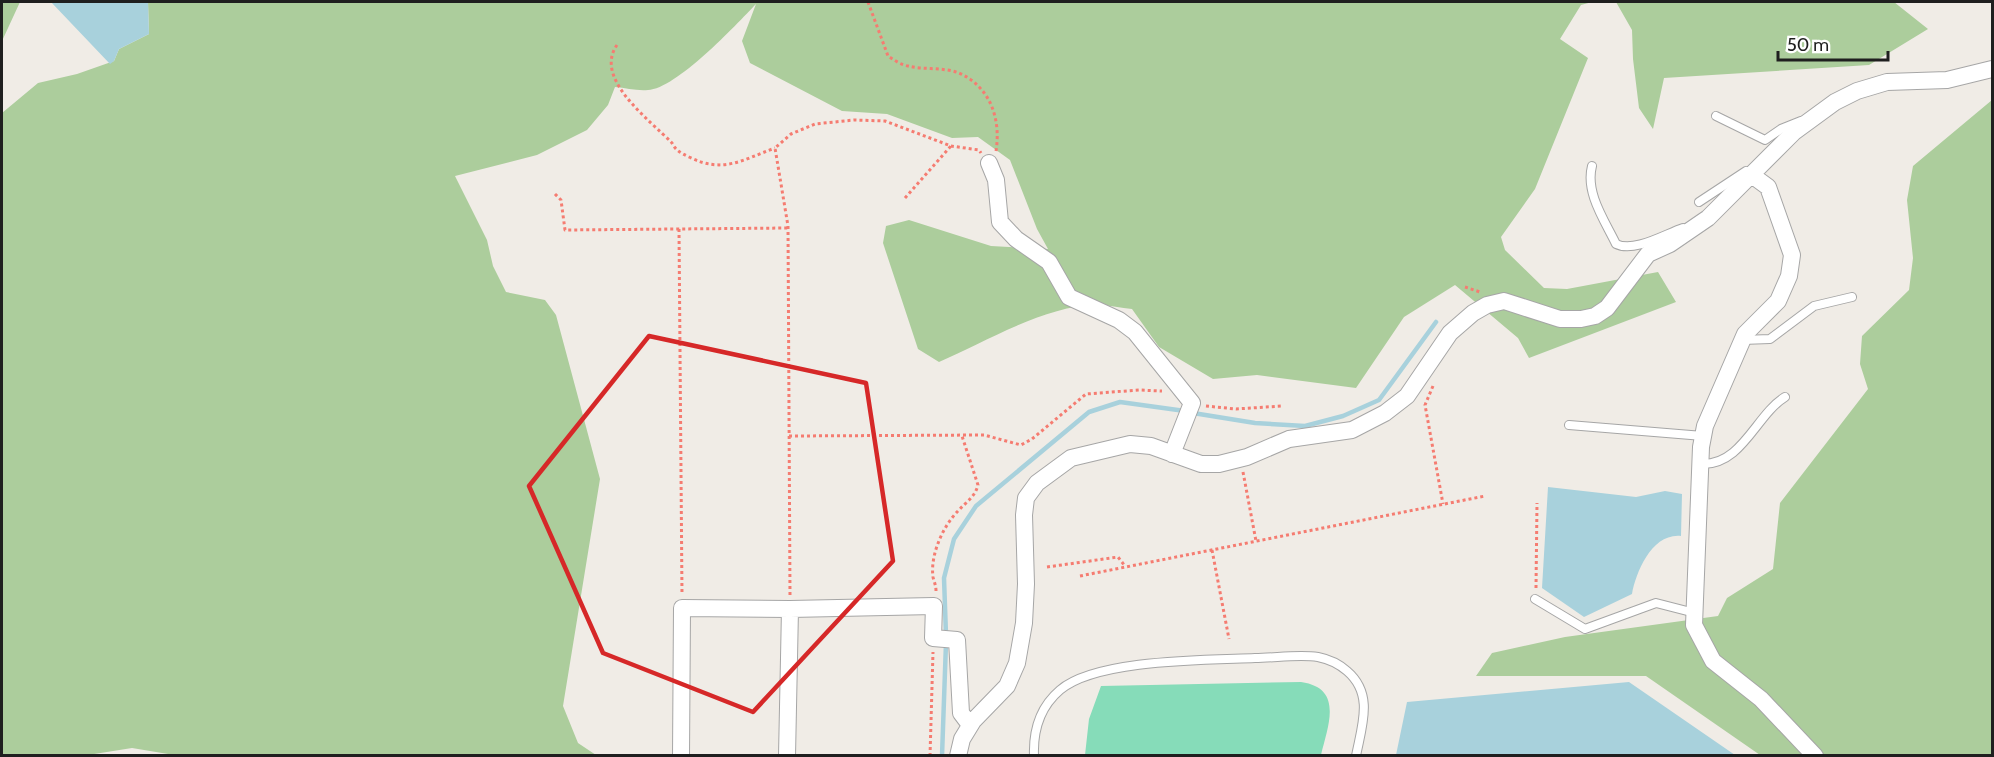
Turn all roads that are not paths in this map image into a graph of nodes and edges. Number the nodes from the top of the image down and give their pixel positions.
1 (1992, 69) edge
2 (1716, 116) dead end
3 (1810, 119) junction
4 (989, 163) road end
5 (1592, 166) dead end
6 (1753, 176) junction
7 (1699, 202) dead end
8 (1700, 224) junction
9 (1852, 297) dead end
10 (1742, 340) junction
11 (1785, 397) dead end
12 (1569, 425) dead end
13 (1703, 436) junction
14 (1172, 454) junction
15 (1702, 464) junction
16 (1535, 598) road end
17 (790, 609) junction
18 (1695, 613) junction
19 (970, 725) junction
20 (681, 756) edge
21 (787, 756) edge
22 (958, 756) edge
23 (1035, 756) edge
24 (1356, 756) edge
25 (1815, 756) edge

1 - 3 street
2 - 3 lane
3 - 6 street
4 - 14 street
5 - 8 lane
6 - 7 lane
6 - 8 street
6 - 10 street
8 - 14 street
9 - 10 lane
10 - 13 street
11 - 15 lane
12 - 13 lane
13 - 15 street
14 - 19 street
15 - 18 street
16 - 18 lane
17 - 19 street
17 - 20 street
17 - 21 street
18 - 25 street
19 - 22 street
23 - 24 lane

